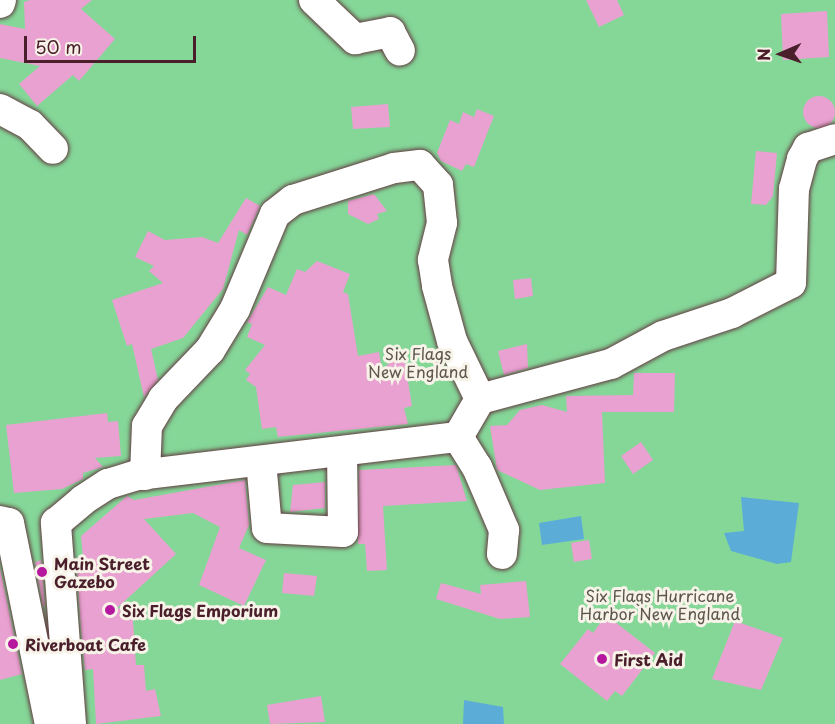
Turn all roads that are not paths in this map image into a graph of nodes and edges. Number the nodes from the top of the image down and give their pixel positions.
1 (314, 0) edge
2 (400, 51) dead end
3 (0, 109) edge
4 (835, 139) edge
5 (53, 149) dead end
6 (480, 399) junction
7 (458, 437) junction
8 (342, 453) junction
9 (261, 461) junction
10 (145, 474) junction
11 (56, 523) junction
12 (3, 524) edge
13 (502, 554) dead end
14 (50, 724) edge
15 (71, 724) edge

1 - 2 street
3 - 5 street
4 - 6 street
6 - 7 street
6 - 10 street
7 - 8 street
7 - 13 street
8 - 9 street
8 - 9 street
9 - 10 street
10 - 11 street
11 - 12 street
11 - 15 street
12 - 14 street

